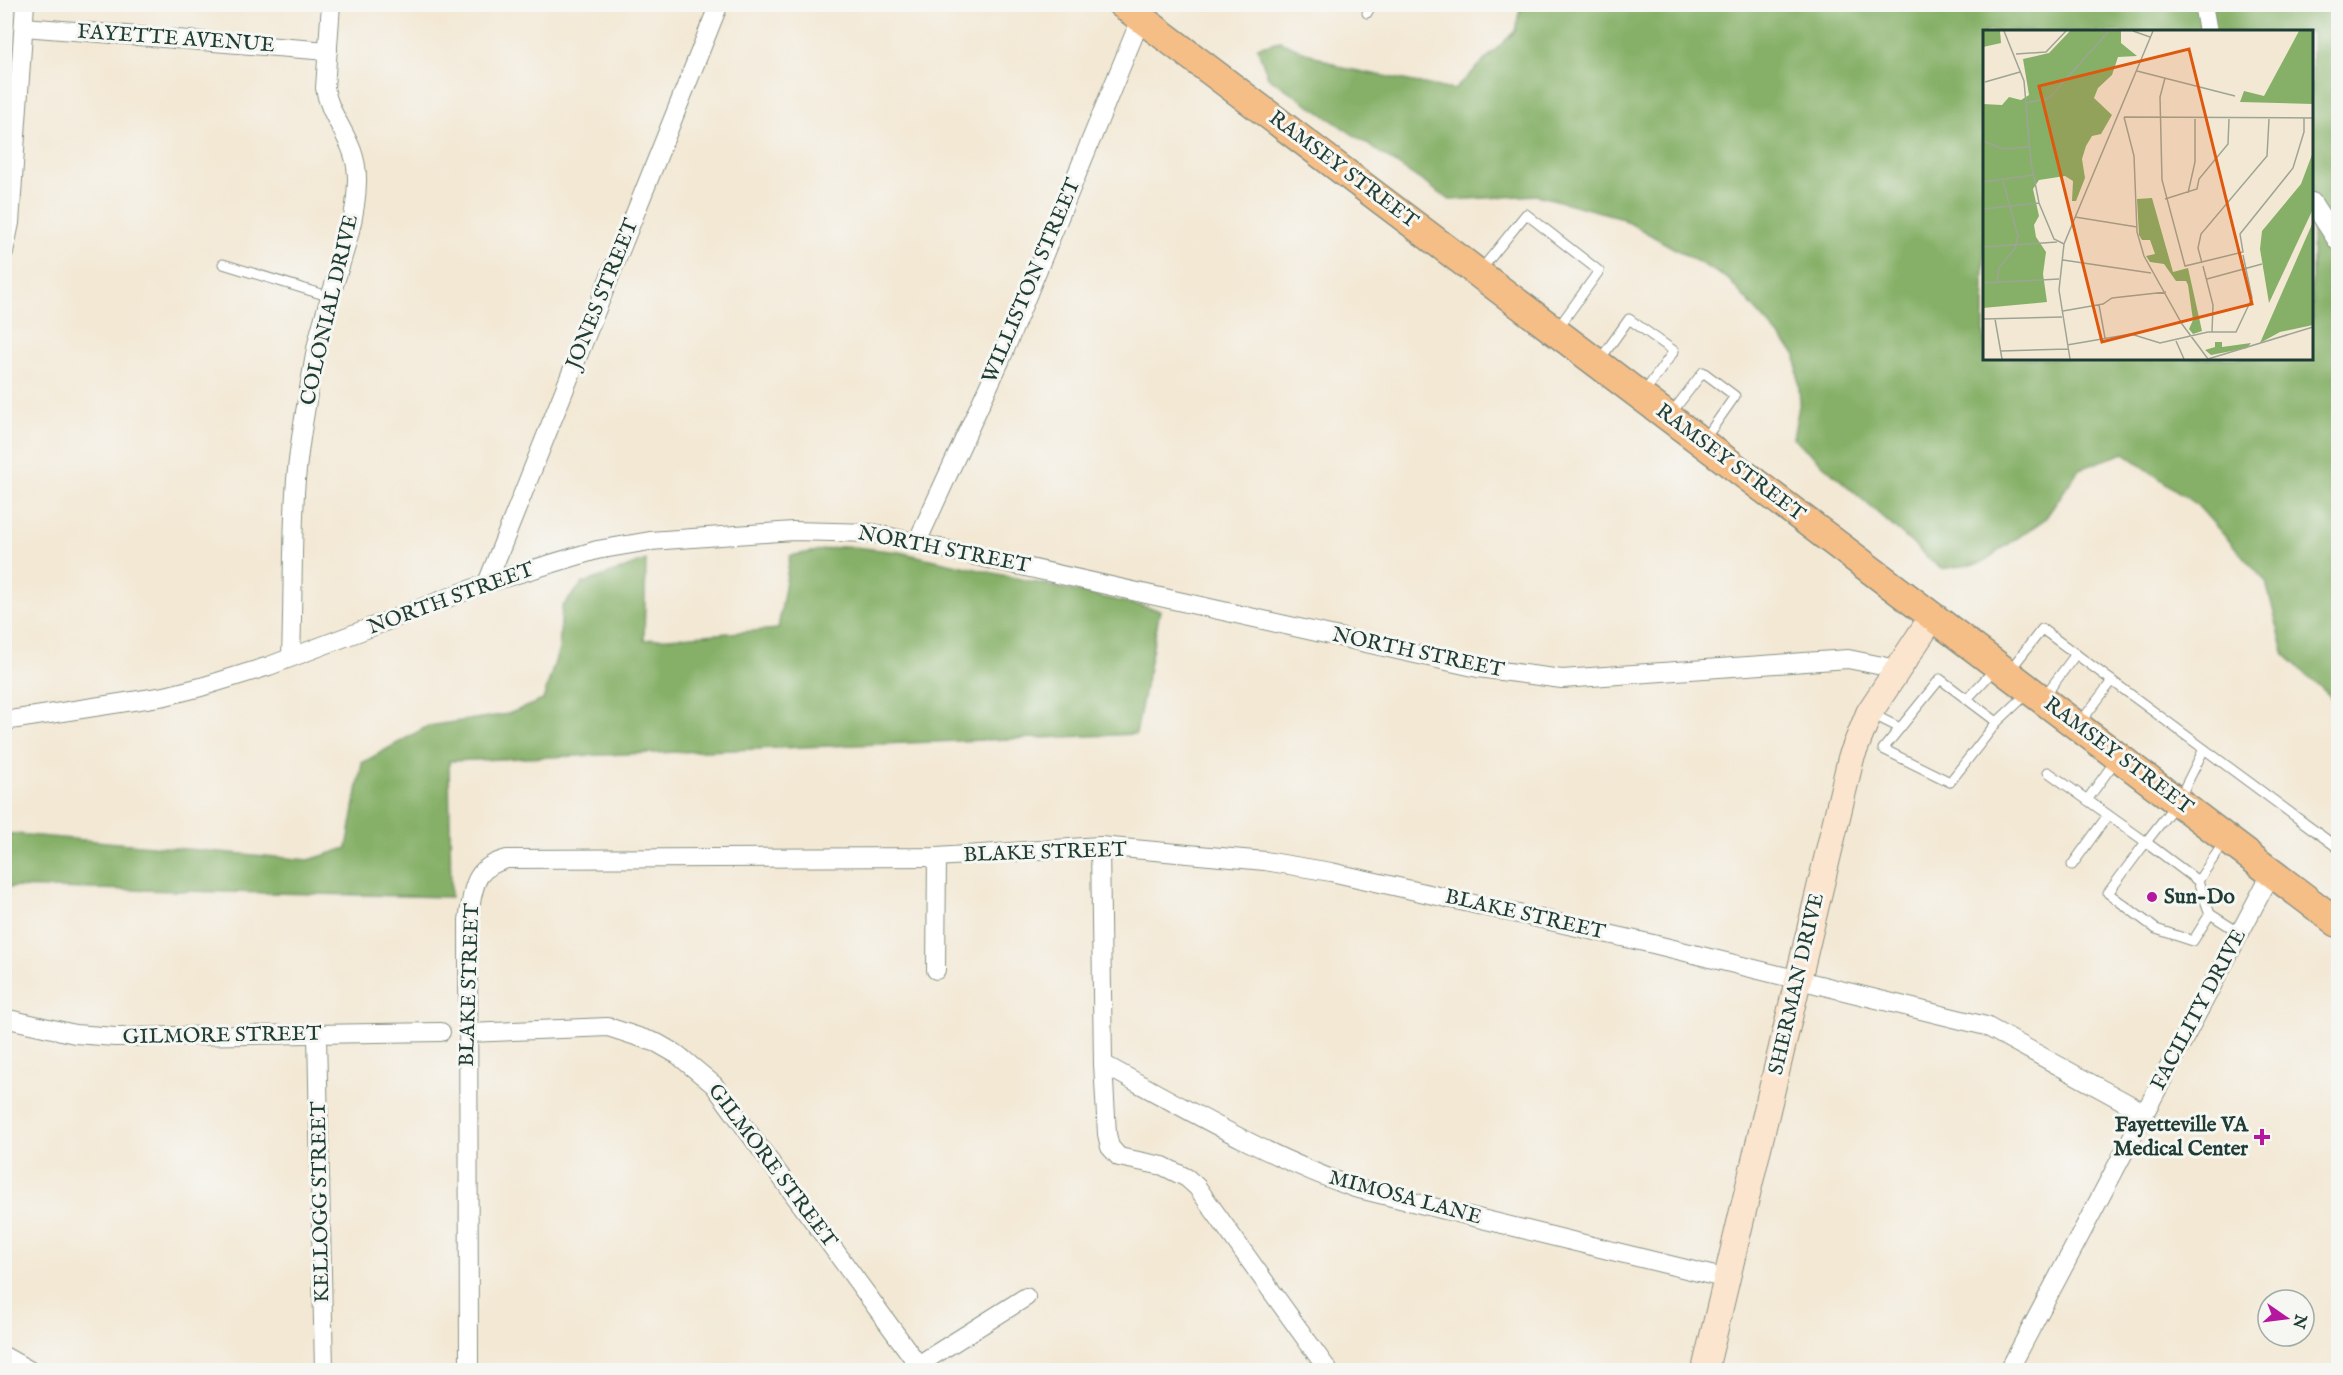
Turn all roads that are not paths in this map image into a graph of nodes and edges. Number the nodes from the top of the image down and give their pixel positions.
1 (25, 4) edge
2 (331, 4) edge
3 (719, 4) edge
4 (2204, 4) edge
5 (1132, 11) edge
6 (24, 27) junction
7 (2208, 30) edge
8 (328, 51) junction
9 (2313, 204) edge
10 (2338, 242) edge
11 (4, 252) edge
12 (223, 264) dead end
13 (1479, 273) junction
14 (330, 297) junction
15 (1556, 332) junction
16 (1597, 363) junction
17 (1641, 396) junction
18 (1669, 417) junction
19 (1703, 442) junction
20 (917, 542) junction
21 (487, 584) junction
22 (1933, 616) junction
23 (2076, 654) junction
24 (291, 657) junction
25 (1896, 669) junction
26 (2003, 669) junction
27 (2112, 681) junction
28 (2037, 695) junction
29 (1967, 699) junction
30 (1869, 713) junction
31 (4, 721) edge
32 (1997, 722) junction
33 (2078, 726) junction
34 (1900, 728) junction
35 (2204, 748) junction
36 (2119, 756) junction
37 (2048, 772) dead end
38 (2088, 800) junction
39 (2178, 801) junction
40 (2108, 815) junction
41 (2227, 838) junction
42 (2146, 842) junction
43 (1100, 846) junction
44 (2338, 848) edge
45 (937, 857) junction
46 (2072, 865) dead end
47 (2272, 872) junction
48 (2198, 881) junction
49 (2210, 914) junction
50 (2338, 922) edge
51 (2240, 933) junction
52 (936, 970) dead end
53 (1798, 980) junction
54 (4, 1018) edge
55 (441, 1032) dead end
56 (468, 1033) junction
57 (316, 1034) junction
58 (1103, 1064) junction
59 (2145, 1113) junction
60 (1727, 1279) junction
61 (1026, 1297) dead end
62 (4, 1356) edge
63 (920, 1368) edge
64 (28, 1371) edge
65 (324, 1371) edge
66 (469, 1371) edge
67 (1328, 1371) edge
68 (1705, 1371) edge
69 (2009, 1371) edge

1 - 6 street
2 - 8 street, COLONIAL DRIVE
3 - 21 street, JONES STREET
4 - 7 street
5 - 13 main road, RAMSEY STREET
5 - 20 street, WILLISTON STREET
6 - 8 street, FAYETTE AVENUE
6 - 11 street
8 - 14 street, COLONIAL DRIVE
9 - 10 street
12 - 14 lane
13 - 15 main road, RAMSEY STREET
13 - 15 lane
14 - 24 street, COLONIAL DRIVE
15 - 16 main road, RAMSEY STREET
16 - 17 main road, RAMSEY STREET
16 - 17 lane
17 - 18 main road, RAMSEY STREET
18 - 19 main road, RAMSEY STREET
18 - 19 lane
19 - 22 main road, RAMSEY STREET
20 - 21 street, NORTH STREET
20 - 25 street, NORTH STREET
21 - 24 street, NORTH STREET
22 - 25 street, SHERMAN DRIVE
22 - 26 main road, RAMSEY STREET
23 - 26 lane
23 - 27 lane
23 - 28 lane
24 - 31 street, NORTH STREET
25 - 30 street, SHERMAN DRIVE
26 - 28 main road, RAMSEY STREET
26 - 29 lane
27 - 33 lane
27 - 35 lane
28 - 32 lane
28 - 33 main road, RAMSEY STREET
29 - 32 lane
29 - 34 lane
30 - 34 lane
30 - 53 street, SHERMAN DRIVE
32 - 34 lane
33 - 36 main road, RAMSEY STREET
35 - 39 lane
35 - 44 lane
36 - 38 lane
36 - 39 main road, RAMSEY STREET
37 - 38 lane
38 - 40 lane
39 - 41 main road, RAMSEY STREET
39 - 42 lane
40 - 42 lane
40 - 46 lane
41 - 47 main road, RAMSEY STREET
41 - 48 lane
42 - 48 lane
42 - 49 lane
43 - 45 street, BLAKE STREET
43 - 53 street, BLAKE STREET
43 - 58 street
45 - 52 street
45 - 56 street, BLAKE STREET
47 - 50 main road, RAMSEY STREET
47 - 51 street, FACILITY DRIVE
48 - 49 lane
49 - 51 lane
51 - 59 street, FACILITY DRIVE
53 - 59 street, BLAKE STREET
53 - 60 street, SHERMAN DRIVE
54 - 57 street, GILMORE STREET
55 - 57 street, GILMORE STREET
56 - 63 street, GILMORE STREET
56 - 66 street, BLAKE STREET
57 - 65 street, KELLOGG STREET
58 - 60 street, MIMOSA LANE
58 - 67 street
59 - 69 street, FACILITY DRIVE
60 - 68 street, SHERMAN DRIVE
61 - 63 street
62 - 64 street

